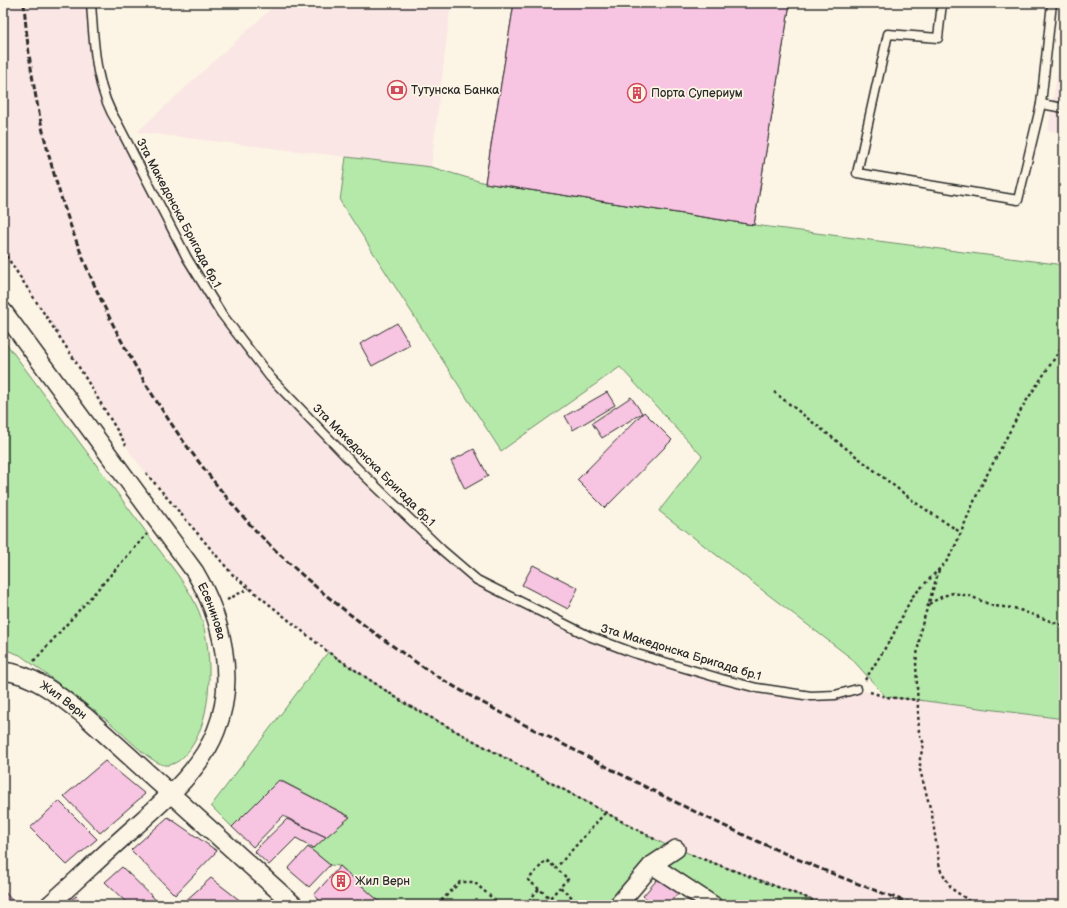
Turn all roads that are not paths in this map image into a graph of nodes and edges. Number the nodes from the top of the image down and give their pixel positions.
1 (91, 3) edge
2 (942, 3) edge
3 (1052, 3) edge
4 (1041, 104) junction
5 (1064, 108) edge
6 (3, 311) edge
7 (3, 671) edge
8 (857, 689) road end
9 (171, 794) junction
10 (676, 848) road end
11 (652, 865) junction
12 (49, 905) edge
13 (294, 905) edge
14 (618, 905) edge
15 (713, 905) edge

1 - 8 lane, 3та Македонска Бригада бр.1
2 - 4 lane
3 - 4 lane
4 - 5 lane
6 - 9 street, Есенинова
7 - 9 street, Жил Верн
9 - 12 street, Есенинова
9 - 13 street, Жил Верн
10 - 11 street
11 - 14 street
11 - 15 street

